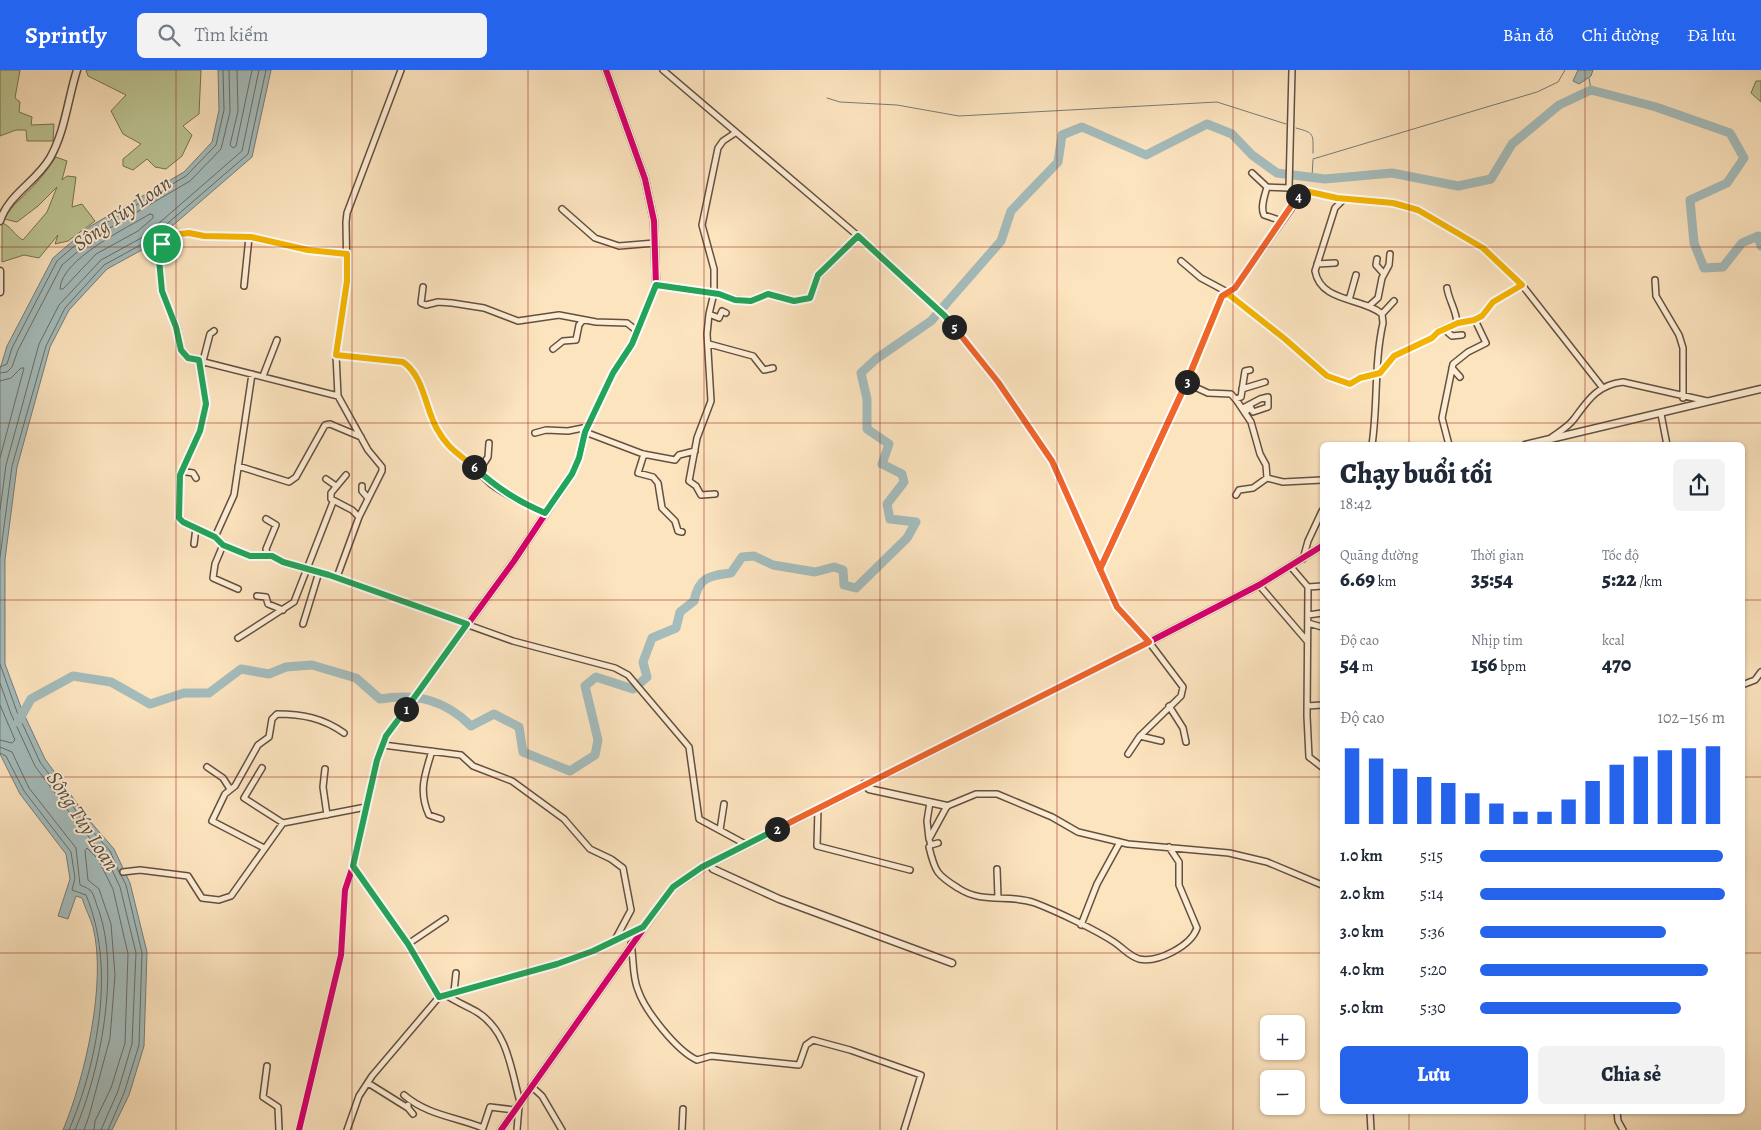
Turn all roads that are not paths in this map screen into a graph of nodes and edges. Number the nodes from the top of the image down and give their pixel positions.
1 (77, 70) edge
2 (401, 70) edge
3 (606, 70) edge
4 (663, 70) edge
5 (1292, 70) edge
6 (735, 133) junction
7 (1252, 173) dead end
8 (1267, 187) junction
9 (1289, 188) junction
10 (1301, 190) junction
11 (1344, 199) junction
12 (562, 209) dead end
13 (0, 220) edge
14 (1282, 221) junction
15 (858, 236) junction
16 (249, 237) junction
17 (655, 242) junction
18 (347, 254) junction
19 (1390, 254) dead end
20 (1377, 259) dead end
21 (1181, 261) dead end
22 (1335, 263) dead end
23 (1318, 264) junction
24 (0, 271) edge
25 (1384, 274) junction
26 (1356, 275) dead end
27 (1655, 280) dead end
28 (656, 285) junction
29 (1522, 285) junction
30 (244, 286) dead end
31 (423, 287) dead end
32 (1447, 288) dead end
33 (0, 292) edge
34 (714, 293) junction
35 (1229, 293) junction
36 (1349, 300) junction
37 (1394, 301) dead end
38 (1369, 306) junction
39 (726, 313) dead end
40 (709, 314) junction
41 (1382, 314) junction
42 (583, 320) junction
43 (1474, 320) junction
44 (1458, 323) junction
45 (1444, 329) junction
46 (638, 330) junction
47 (214, 331) dead end
48 (1462, 335) dead end
49 (277, 340) dead end
50 (709, 344) junction
51 (553, 349) dead end
52 (336, 355) junction
53 (201, 361) junction
54 (772, 368) dead end
55 (1452, 368) junction
56 (1250, 370) dead end
57 (252, 374) junction
58 (1376, 374) junction
59 (263, 376) junction
60 (1460, 377) dead end
61 (1265, 382) dead end
62 (1186, 383) junction
63 (1602, 387) junction
64 (1242, 389) junction
65 (1761, 389) edge
66 (338, 396) junction
67 (1683, 398) junction
68 (1236, 399) junction
69 (1712, 402) junction
70 (1244, 410) junction
71 (1661, 414) junction
72 (586, 429) junction
73 (535, 432) dead end
74 (361, 437) junction
75 (1550, 439) junction
76 (1372, 442) edge
77 (1448, 442) edge
78 (1538, 442) edge
79 (1666, 442) edge
80 (489, 443) dead end
81 (695, 451) junction
82 (644, 454) junction
83 (238, 466) junction
84 (181, 471) junction
85 (478, 472) junction
86 (346, 475) dead end
87 (196, 478) dead end
88 (1267, 478) junction
89 (326, 479) dead end
90 (1320, 480) edge
91 (336, 486) junction
92 (362, 486) dead end
93 (715, 494) dead end
94 (1236, 495) dead end
95 (368, 498) junction
96 (333, 502) junction
97 (545, 513) junction
98 (1320, 515) edge
99 (359, 517) junction
100 (266, 519) dead end
101 (196, 528) junction
102 (682, 532) dead end
103 (215, 537) junction
104 (194, 544) dead end
105 (223, 545) junction
106 (1320, 547) edge
107 (272, 556) junction
108 (1303, 559) junction
109 (1291, 567) junction
110 (308, 569) junction
111 (1100, 569) junction
112 (319, 572) junction
113 (337, 578) junction
114 (1259, 585) junction
115 (1320, 586) edge
116 (1308, 587) junction
117 (238, 588) dead end
118 (257, 596) dead end
119 (283, 610) junction
120 (1320, 613) edge
121 (1308, 615) junction
122 (1308, 623) junction
123 (303, 624) dead end
124 (467, 624) junction
125 (1320, 626) edge
126 (238, 638) dead end
127 (1307, 641) junction
128 (1149, 642) junction
129 (1761, 672) edge
130 (1745, 684) edge
131 (1320, 705) edge
132 (1169, 706) junction
133 (1307, 706) junction
134 (344, 733) dead end
135 (1140, 736) junction
136 (1161, 741) dead end
137 (1186, 742) dead end
138 (383, 745) junction
139 (432, 751) junction
140 (1128, 754) dead end
141 (1320, 765) edge
142 (207, 767) dead end
143 (262, 768) dead end
144 (325, 768) dead end
145 (864, 784) junction
146 (230, 789) junction
147 (930, 802) junction
148 (724, 804) dead end
149 (947, 806) junction
150 (366, 807) junction
151 (818, 808) junction
152 (327, 815) junction
153 (440, 819) dead end
154 (283, 823) junction
155 (720, 830) junction
156 (930, 842) junction
157 (1120, 842) junction
158 (938, 843) dead end
159 (747, 844) junction
160 (1169, 847) junction
161 (264, 848) junction
162 (709, 864) junction
163 (353, 866) junction
164 (998, 869) dead end
165 (910, 870) dead end
166 (123, 872) dead end
167 (1320, 884) edge
168 (998, 898) junction
169 (445, 920) dead end
170 (1081, 926) junction
171 (643, 927) junction
172 (614, 941) junction
173 (408, 944) junction
174 (631, 944) junction
175 (952, 963) dead end
176 (456, 973) dead end
177 (454, 992) junction
178 (443, 996) junction
179 (267, 1066) dead end
180 (368, 1084) junction
181 (532, 1086) junction
182 (404, 1095) dead end
183 (409, 1100) junction
184 (520, 1103) junction
185 (408, 1108) junction
186 (683, 1109) dead end
187 (515, 1110) junction
188 (413, 1114) dead end
189 (1370, 1114) edge
190 (1618, 1114) edge
191 (279, 1130) edge
192 (299, 1130) edge
193 (347, 1130) edge
194 (501, 1130) edge
195 (517, 1130) edge
196 (562, 1130) edge
197 (682, 1130) edge
198 (904, 1130) edge
199 (1371, 1130) edge
200 (1623, 1130) edge

1 - 13 street
2 - 18 street
3 - 17 street
4 - 6 street
5 - 9 street
6 - 15 street
6 - 34 street
7 - 8 street
8 - 9 street
8 - 14 street
9 - 10 street
10 - 11 street
10 - 14 street
11 - 23 street
11 - 29 street
12 - 17 street
14 - 35 street
15 - 34 street
15 - 111 street
16 - 18 street
16 - 30 street
16 - 53 street
17 - 28 street
18 - 52 street
19 - 25 street
20 - 25 street
21 - 35 street
22 - 23 street
23 - 36 street
24 - 33 street
25 - 38 street
26 - 36 street
27 - 67 street
28 - 34 street
28 - 46 street
29 - 43 street
29 - 63 street
31 - 42 street
32 - 44 street
34 - 40 street
35 - 58 street
35 - 62 street
36 - 38 street
37 - 41 street
38 - 41 street
39 - 40 street
40 - 50 street
41 - 58 street
42 - 46 street
42 - 51 street
43 - 44 street
43 - 55 street
44 - 45 street
45 - 48 street
45 - 58 street
46 - 72 street
47 - 53 street
49 - 59 street
50 - 54 street
50 - 81 street
52 - 66 street
52 - 85 street
53 - 57 street
53 - 84 street
55 - 60 street
55 - 77 street
56 - 64 street
57 - 59 street
57 - 83 street
58 - 76 street
59 - 66 street
61 - 64 street
62 - 68 street
62 - 111 street
63 - 67 street
63 - 75 street
64 - 68 street
65 - 69 street
66 - 74 street
67 - 69 street
68 - 70 street
69 - 71 street
70 - 70 street
70 - 88 street
71 - 75 street
71 - 79 street
72 - 73 street
72 - 82 street
72 - 97 street
74 - 83 street
74 - 95 street
75 - 78 street
80 - 85 street
81 - 82 street
81 - 93 street
82 - 102 street
83 - 103 street
84 - 87 street
84 - 101 street
85 - 97 street
86 - 91 street
88 - 90 street
88 - 94 street
89 - 91 street
91 - 96 street
92 - 95 street
95 - 99 street
96 - 99 street
96 - 110 street
97 - 124 street
98 - 108 street
99 - 113 street
100 - 107 street
101 - 103 street
101 - 104 street
103 - 105 street
105 - 107 street
105 - 117 street
106 - 108 street
107 - 110 street
108 - 109 street
109 - 114 street
109 - 116 street
110 - 112 street
110 - 119 street
111 - 128 street
112 - 113 street
112 - 123 street
113 - 124 street
114 - 127 street
114 - 128 street
115 - 116 street
116 - 121 street
118 - 119 street
119 - 126 street
120 - 121 street
121 - 122 street
122 - 125 street
122 - 127 street
124 - 138 street
124 - 155 street
127 - 133 street
128 - 132 street
128 - 145 street
129 - 130 street
131 - 133 street
132 - 135 street
132 - 137 street
133 - 141 street
134 - 146 street
135 - 136 street
135 - 140 street
138 - 139 street
138 - 150 street
139 - 153 street
139 - 172 street
142 - 146 street
143 - 154 street
144 - 152 street
145 - 147 street
145 - 151 street
146 - 161 street
147 - 149 street
147 - 156 street
148 - 155 street
149 - 156 street
149 - 157 street
150 - 152 street
150 - 163 street
151 - 159 street
151 - 165 street
152 - 154 street
154 - 161 street
155 - 159 street
156 - 158 street
156 - 168 street
157 - 160 street
157 - 170 street
159 - 162 street
160 - 167 street
160 - 170 street
161 - 166 street
162 - 171 street
162 - 175 street
163 - 173 street
163 - 192 street
164 - 168 street
168 - 170 street
169 - 173 street
171 - 172 street
171 - 174 street
172 - 177 street
173 - 178 street
174 - 181 street
174 - 198 street
176 - 177 street
177 - 178 street
178 - 180 street
178 - 184 street
179 - 191 street
180 - 185 street
180 - 193 street
181 - 184 street
181 - 196 street
182 - 183 street
183 - 185 street
183 - 187 street
184 - 187 street
184 - 195 street
185 - 188 street
186 - 197 street
187 - 194 street
189 - 199 street
190 - 200 street

